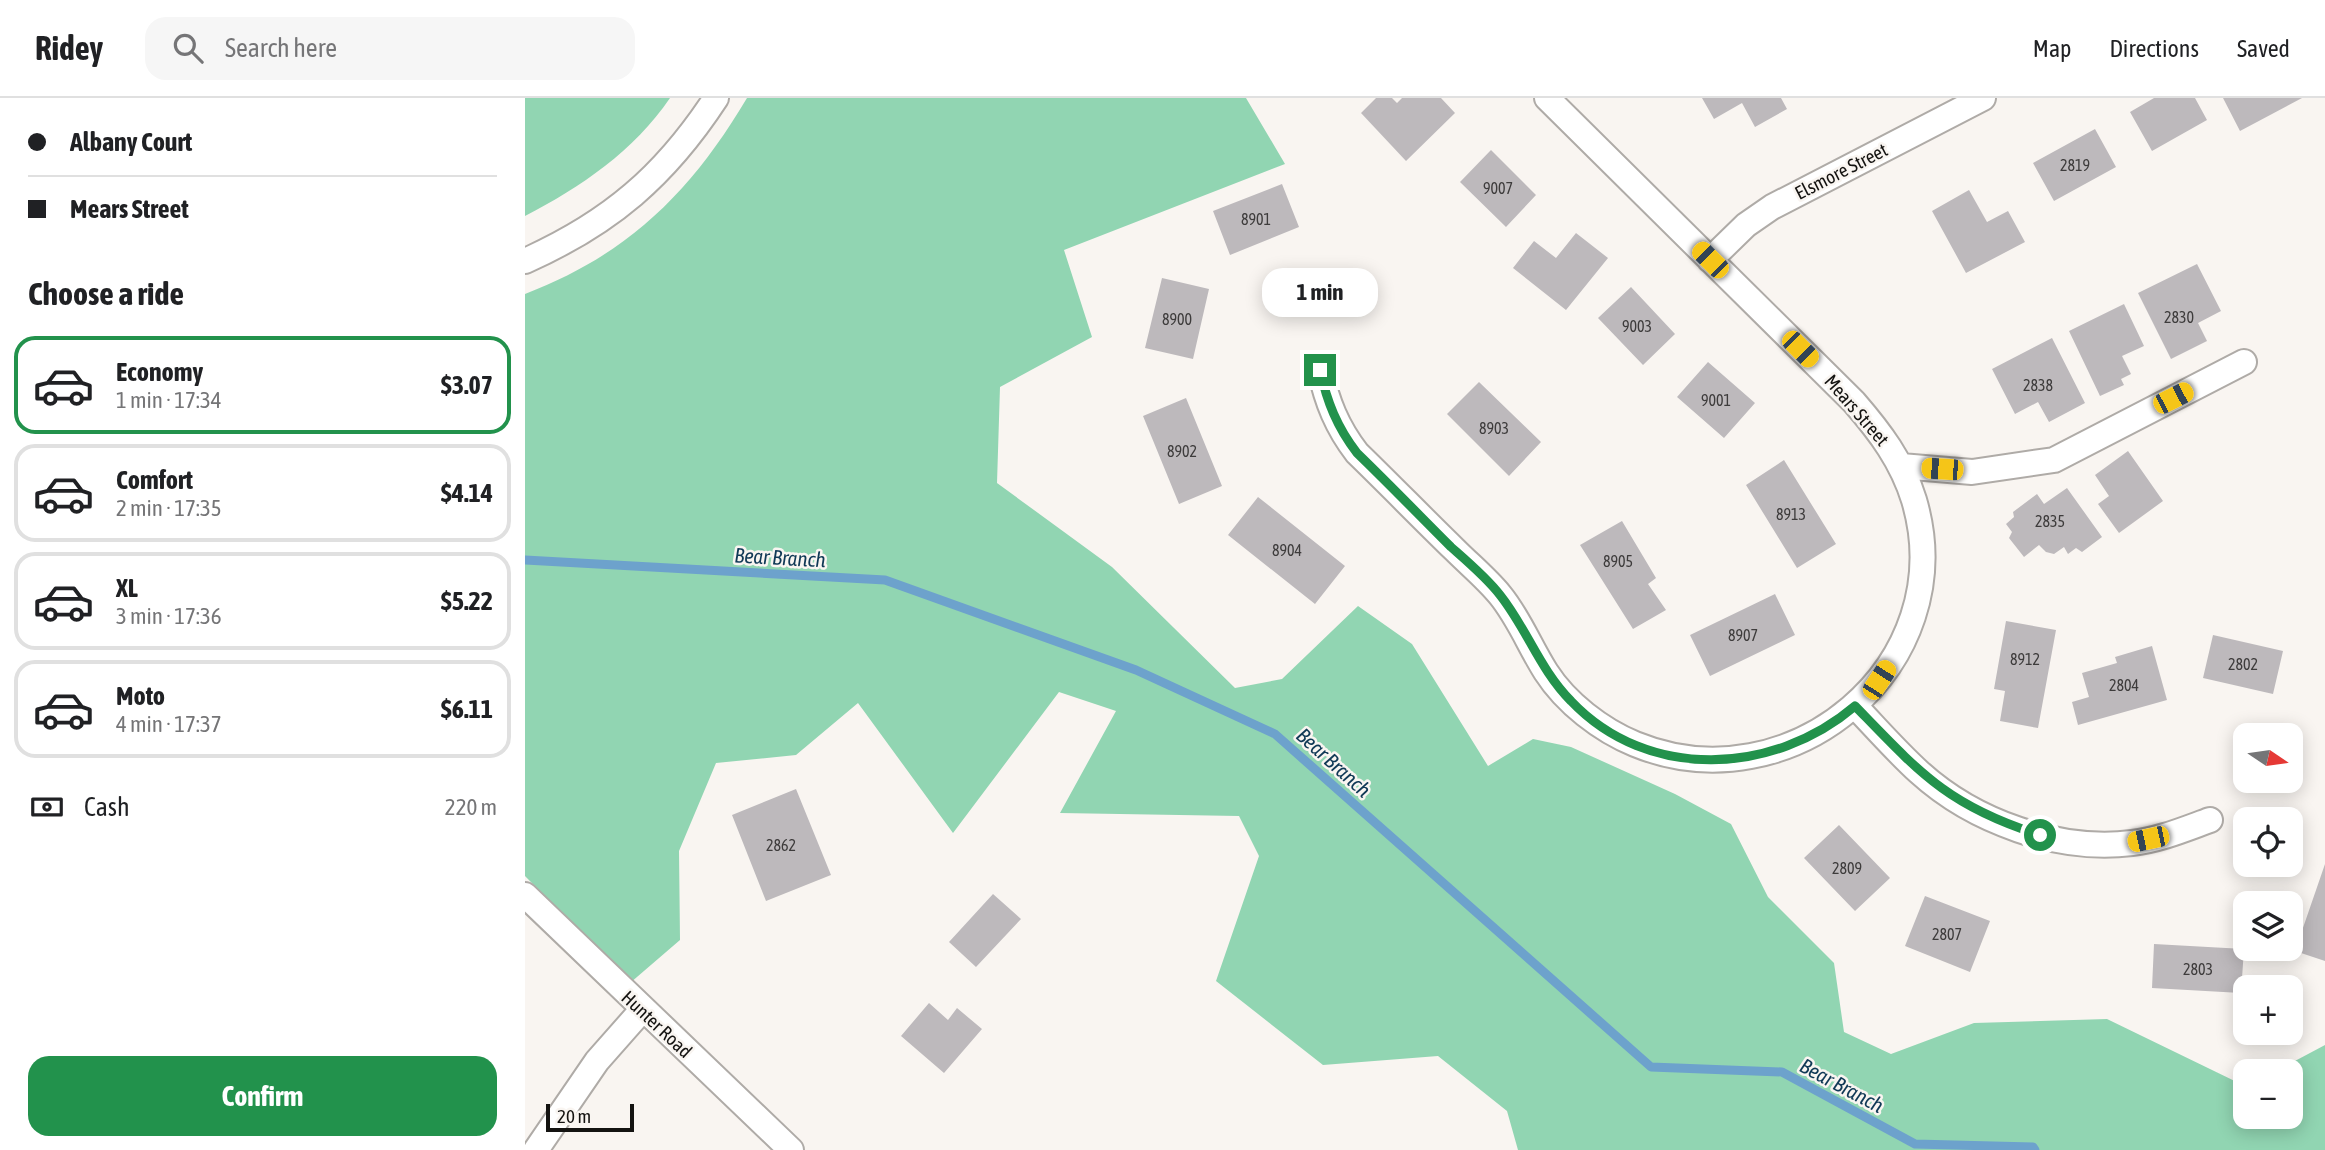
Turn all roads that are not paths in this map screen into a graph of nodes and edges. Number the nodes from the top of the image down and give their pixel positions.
1 (716, 98) edge
2 (1547, 98) edge
3 (1983, 98) edge
4 (1710, 260) junction
5 (525, 261) edge
6 (2244, 362) dead end
7 (1320, 370) dead end
8 (1901, 466) junction
9 (1855, 706) junction
10 (2210, 820) dead end
11 (525, 895) edge
12 (642, 1010) junction
13 (536, 1150) edge
14 (791, 1150) edge

1 - 5 street
2 - 4 street, Mears Street
3 - 4 street, Elsmore Street
4 - 8 street, Mears Street
6 - 8 street
7 - 9 street, Mears Street
8 - 9 street, Mears Street
9 - 10 street
11 - 12 street, Hunter Road
12 - 13 street
12 - 14 street, Hunter Road

